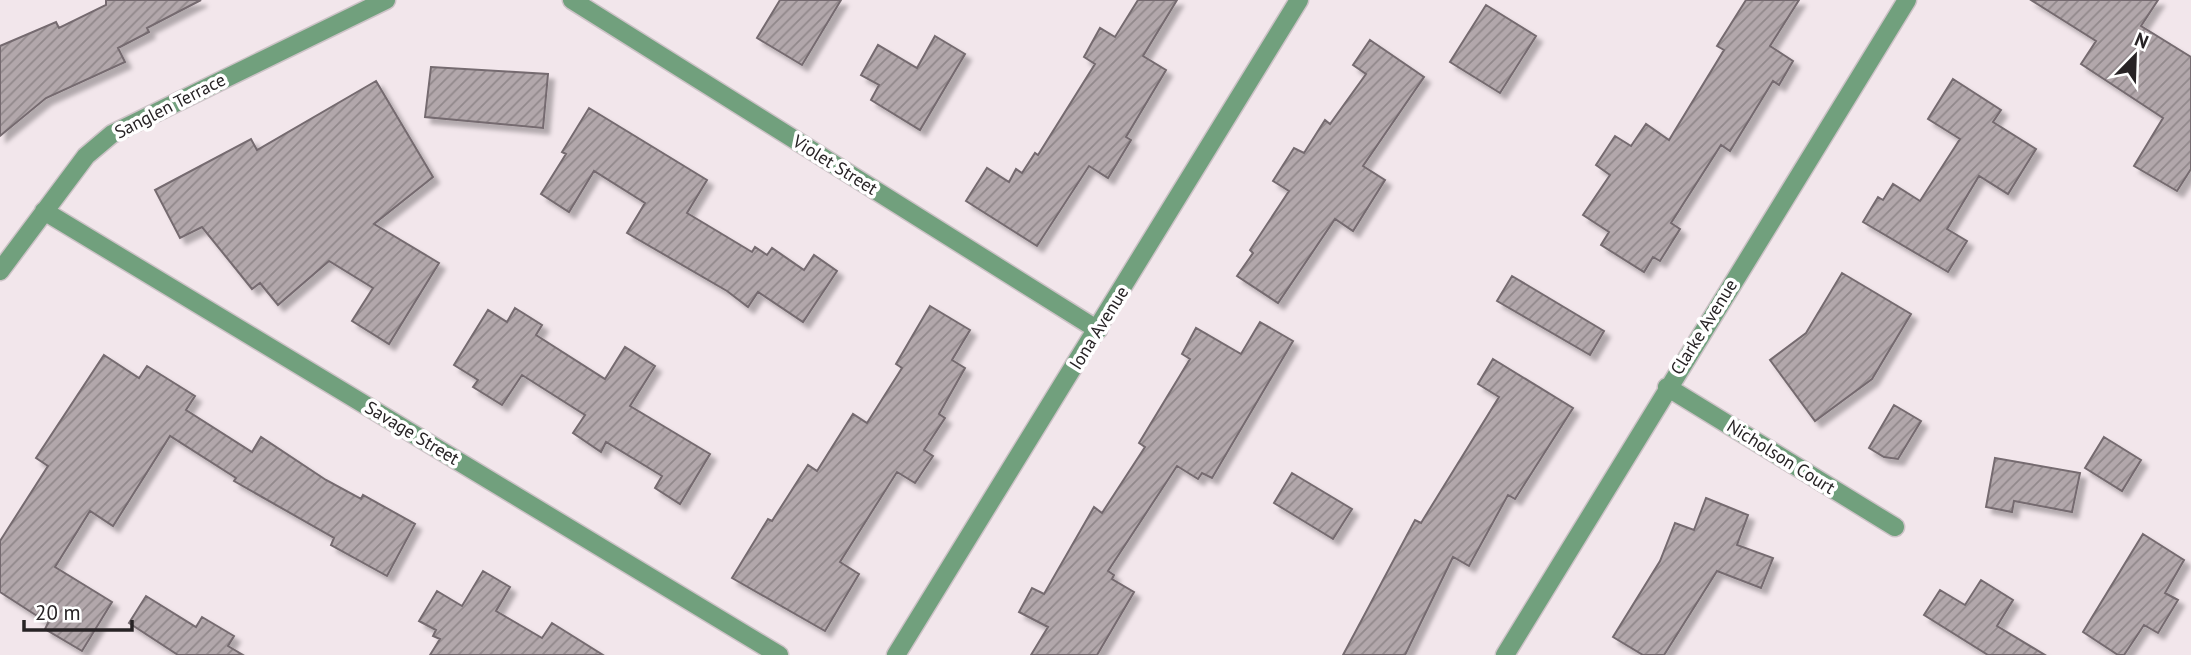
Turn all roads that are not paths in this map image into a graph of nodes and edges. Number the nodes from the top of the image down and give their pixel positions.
1 (386, 0) edge
2 (572, 0) edge
3 (1299, 0) edge
4 (1908, 0) edge
5 (44, 211) junction
6 (0, 271) edge
7 (1098, 330) junction
8 (1667, 387) junction
9 (1895, 527) dead end
10 (779, 655) edge
11 (896, 655) edge
12 (1505, 655) edge

1 - 5 street, Sanglen Terrace
2 - 7 street, Violet Street
3 - 7 street, Iona Avenue
4 - 8 street, Clarke Avenue
5 - 6 street, Sanglen Terrace
5 - 10 street, Savage Street
7 - 11 street, Iona Avenue
8 - 9 street, Nicholson Court
8 - 12 street, Clarke Avenue

